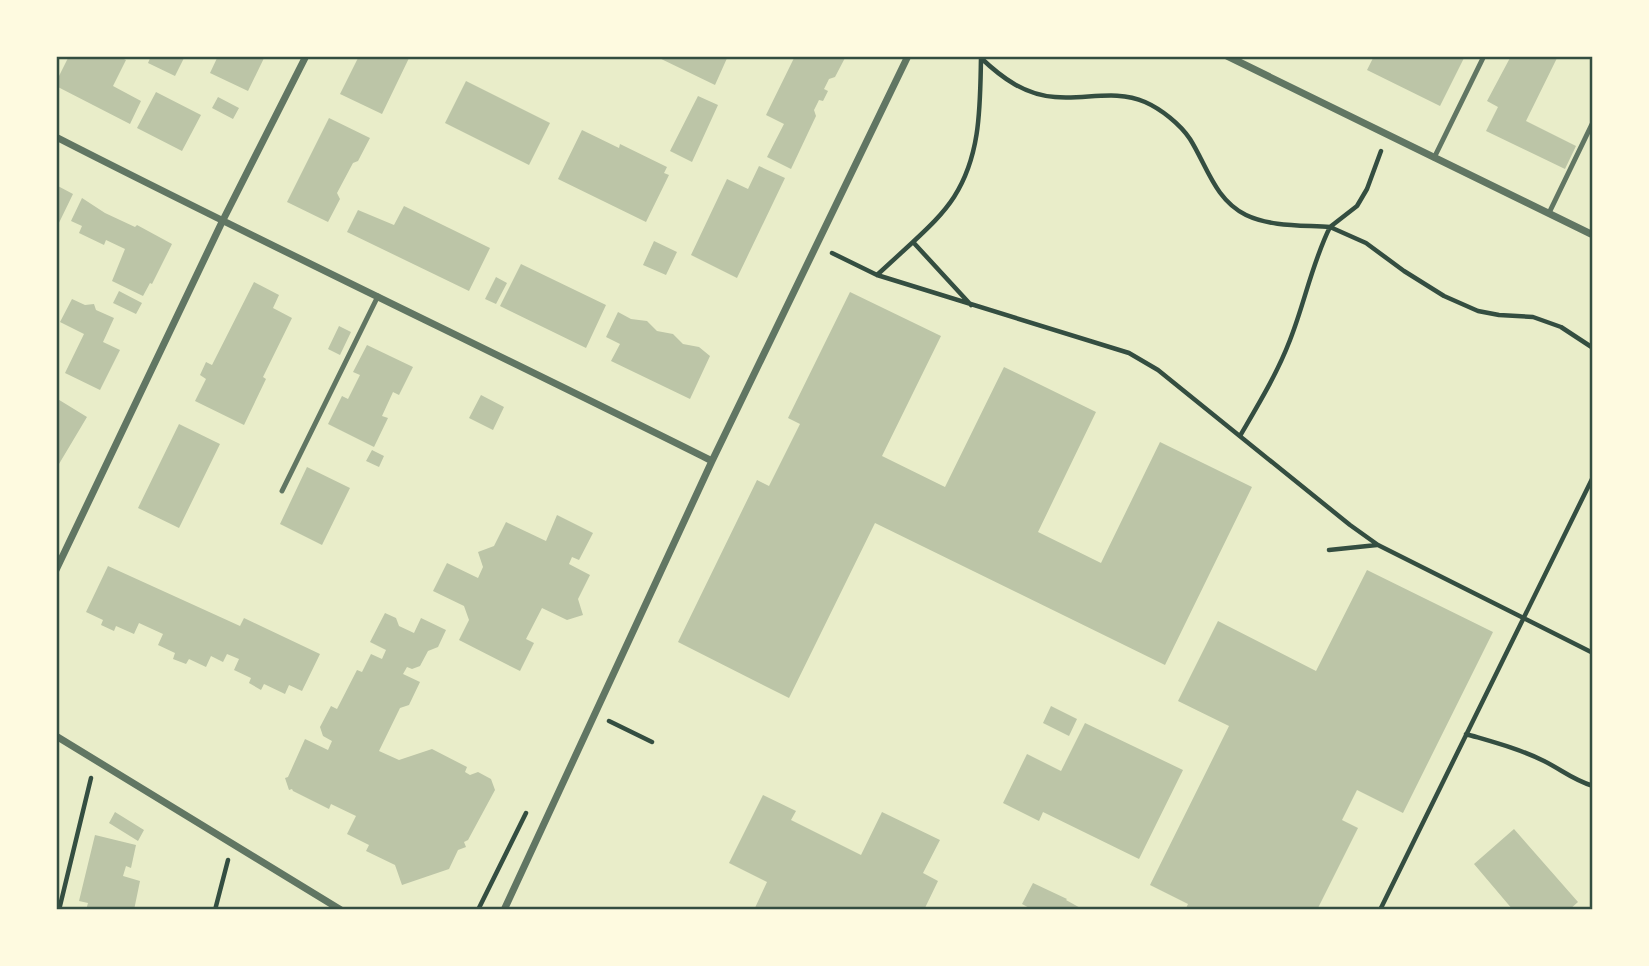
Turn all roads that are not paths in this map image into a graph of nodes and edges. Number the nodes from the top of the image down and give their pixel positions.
1 (306, 56) edge
2 (908, 56) edge
3 (1227, 56) edge
4 (1484, 56) edge
5 (1593, 122) edge
6 (56, 137) edge
7 (1434, 158) junction
8 (1549, 213) junction
9 (222, 222) junction
10 (1593, 234) edge
11 (378, 296) junction
12 (712, 461) junction
13 (282, 491) dead end
14 (56, 570) edge
15 (56, 736) edge
16 (341, 910) edge
17 (504, 910) edge

1 - 9 street
2 - 12 street
3 - 7 street
4 - 7 lane
5 - 8 lane
6 - 9 street
7 - 8 street
8 - 10 street
9 - 11 street
9 - 14 street
11 - 12 street
11 - 13 lane
12 - 17 street
15 - 16 street

